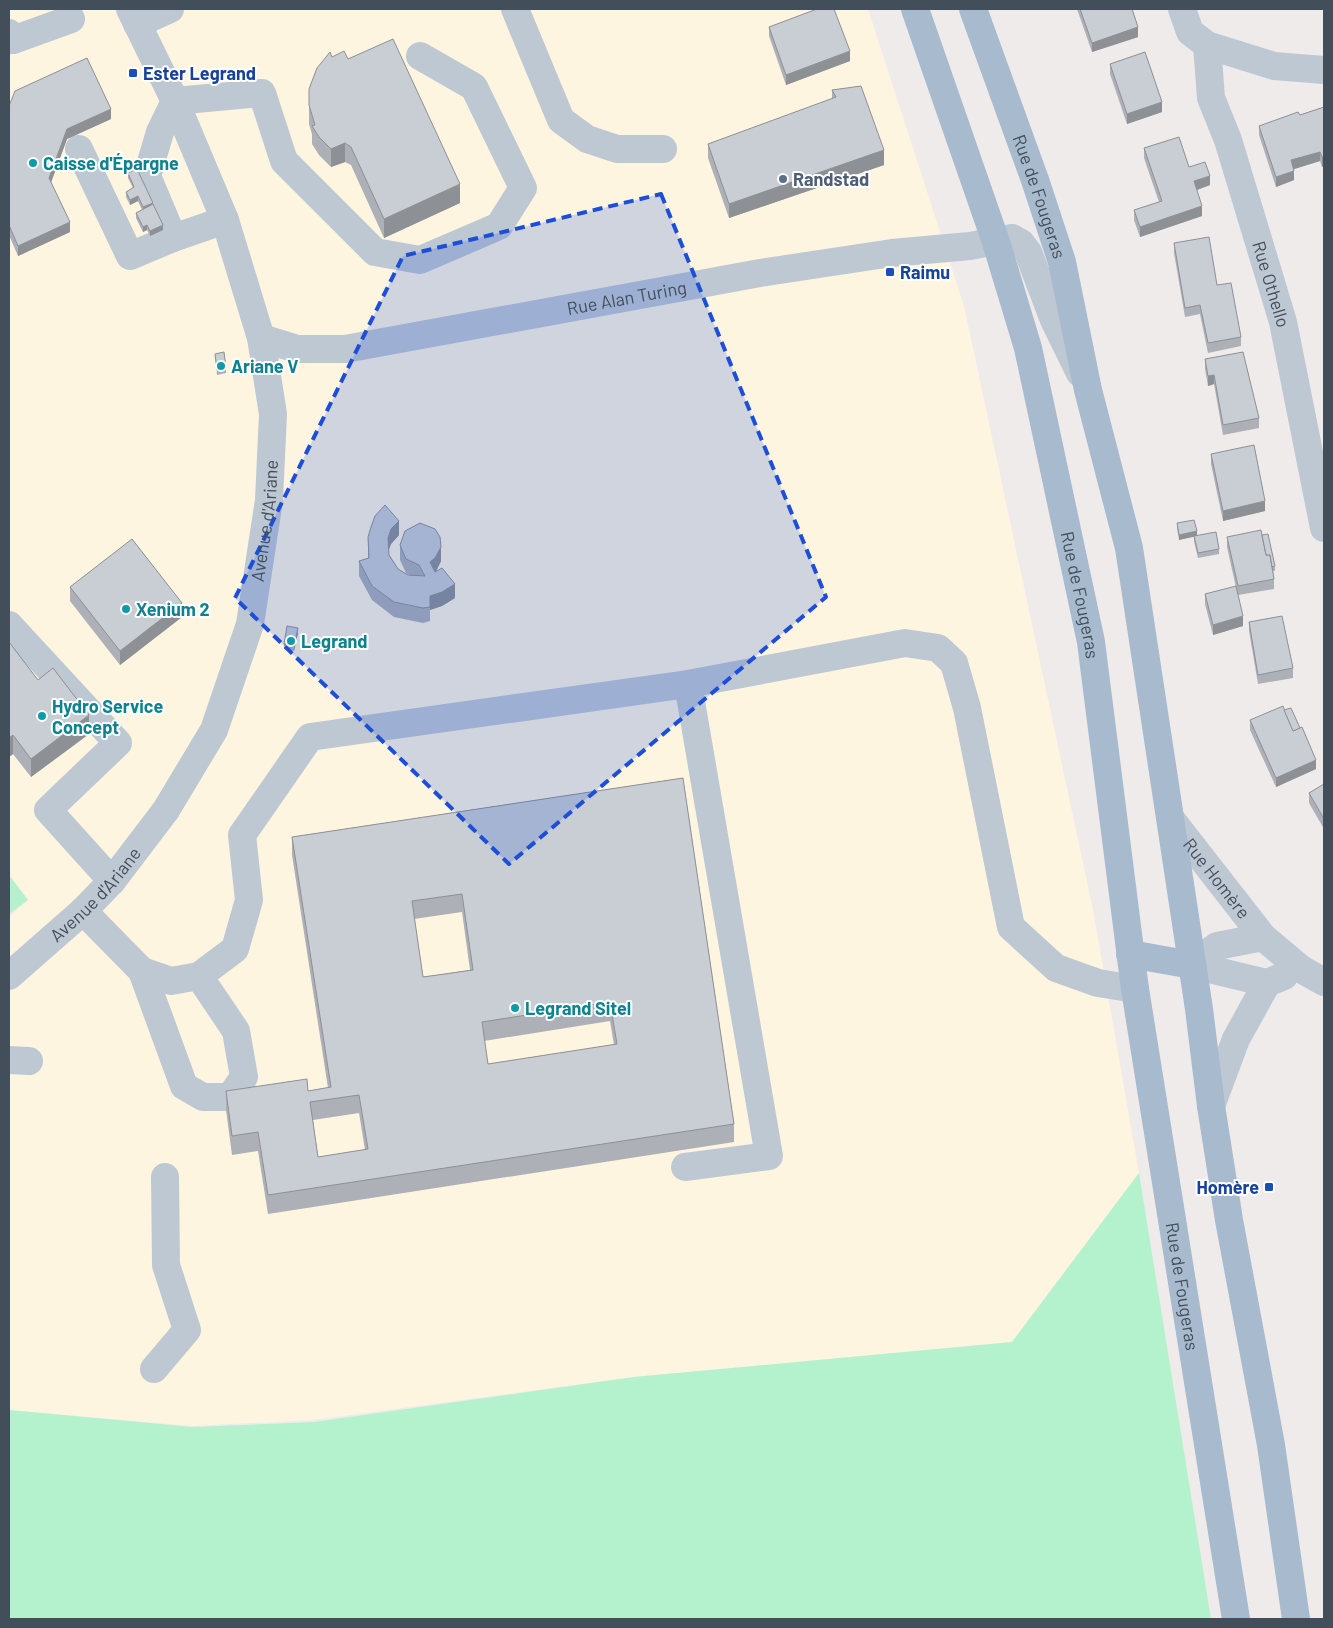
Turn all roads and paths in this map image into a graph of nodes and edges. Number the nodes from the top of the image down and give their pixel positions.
1 (170, 9) edge
2 (515, 9) edge
3 (915, 9) edge
4 (972, 9) edge
5 (1182, 9) edge
6 (134, 16) edge
7 (71, 19) dead end
8 (9, 34) edge
9 (1207, 45) junction
10 (420, 56) dead end
11 (1324, 70) edge
12 (175, 100) junction
13 (79, 149) dead end
14 (663, 149) dead end
15 (225, 220) junction
16 (173, 238) junction
17 (996, 242) junction
18 (261, 338) junction
19 (1088, 390) junction
20 (1314, 427) edge
21 (1324, 528) edge
22 (9, 625) edge
23 (688, 684) junction
24 (1170, 818) junction
25 (112, 881) junction
26 (83, 911) junction
27 (1263, 937) junction
28 (1130, 954) junction
29 (1192, 965) junction
30 (142, 971) junction
31 (1313, 975) edge
32 (9, 976) edge
33 (199, 976) junction
34 (1267, 983) junction
35 (1135, 989) junction
36 (1211, 1106) junction
37 (685, 1167) dead end
38 (164, 1177) dead end
39 (154, 1369) dead end
40 (1236, 1619) edge
41 (1296, 1619) edge

1 - 6 street
2 - 14 street
3 - 17 main road, Rue de Fougeras
4 - 19 main road, Rue de Fougeras
5 - 9 street
6 - 12 street, Avenue d'Ariane
7 - 8 street
9 - 11 street
9 - 20 street, Rue Othello
10 - 12 street
12 - 15 street, Avenue d'Ariane
12 - 16 street
13 - 16 street
15 - 16 street
15 - 18 street, Avenue d'Ariane
17 - 18 street, Rue Alan Turing
17 - 19 street, Rue de Fougeras
17 - 28 main road, Rue de Fougeras
18 - 25 street, Avenue d'Ariane
19 - 24 main road, Rue de Fougeras
20 - 21 street, Rue Othello
22 - 25 street
23 - 33 street
23 - 35 street
23 - 37 street
24 - 27 street, Rue Homère
24 - 29 main road, Rue de Fougeras
25 - 26 street, Avenue d'Ariane
26 - 30 street
26 - 32 street, Avenue d'Ariane
27 - 29 street, Rue Homère
27 - 31 street, Rue Homère
28 - 29 main road
28 - 35 main road, Rue de Fougeras
29 - 34 street
29 - 36 main road, Rue de Fougeras
30 - 33 street
30 - 33 street
31 - 34 street, Rue Homère
34 - 36 street
35 - 40 main road, Rue de Fougeras
36 - 41 main road, Rue de Fougeras
38 - 39 street

